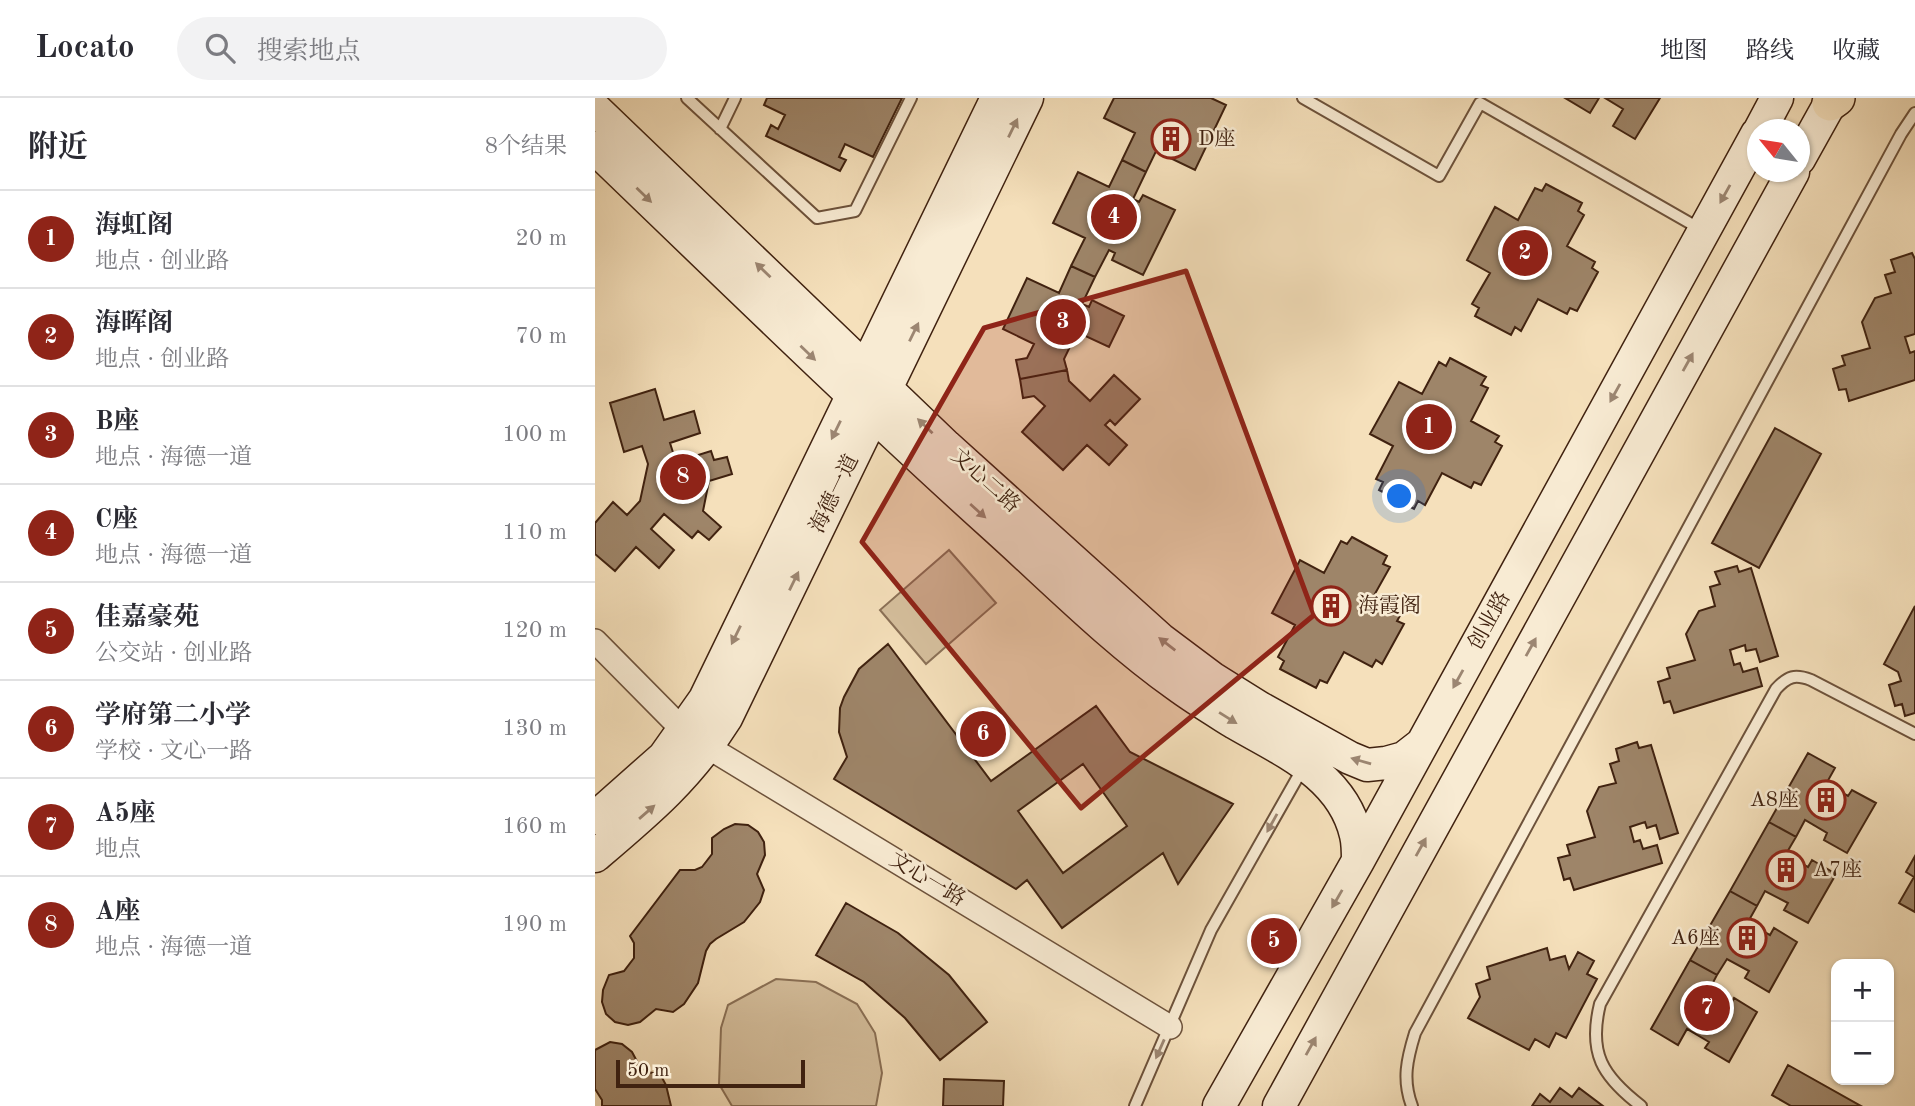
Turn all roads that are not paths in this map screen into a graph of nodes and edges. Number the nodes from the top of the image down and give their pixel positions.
1 (687, 98) edge
2 (735, 98) edge
3 (911, 98) edge
4 (996, 98) edge
5 (1027, 98) edge
6 (1303, 98) edge
7 (1777, 98) edge
8 (1833, 100) edge
9 (595, 109) edge
10 (1915, 113) edge
11 (1766, 119) edge
12 (720, 129) junction
13 (1810, 141) edge
14 (595, 148) edge
15 (1747, 154) edge
16 (1788, 182) edge
17 (1704, 231) junction
18 (870, 392) junction
19 (595, 641) edge
20 (1915, 734) edge
21 (696, 739) junction
22 (1422, 744) junction
23 (1306, 764) junction
24 (595, 818) edge
25 (595, 856) edge
26 (1358, 861) junction
27 (1170, 1027) junction
28 (1292, 1101) edge
29 (1135, 1106) edge
30 (1219, 1106) edge
31 (1412, 1106) edge
32 (1641, 1106) edge

1 - 12 lane
2 - 12 lane
3 - 12 lane
4 - 18 street, 海德一道
18 -> 5 street, 海德一道
6 - 17 lane
7 - 11 street
8 - 13 street
18 -> 9 street, 文心二路
10 - 31 lane
14 -> 18 street, 文心二路
15 -> 17 street, 创业路
28 -> 16 street
17 -> 22 street, 创业路
18 - 21 street, 海德一道
22 -> 18 street, 文心二路
18 -> 23 street, 文心二路
19 - 21 street, 文心一路
20 - 32 lane
21 - 24 street, 海德一道
25 -> 21 street, 海德一道
21 - 27 street, 文心一路
22 - 26 street, 创业路
23 - 26 street, 文心二路
23 -> 27 lane
26 -> 30 street, 创业路
27 -> 29 lane

